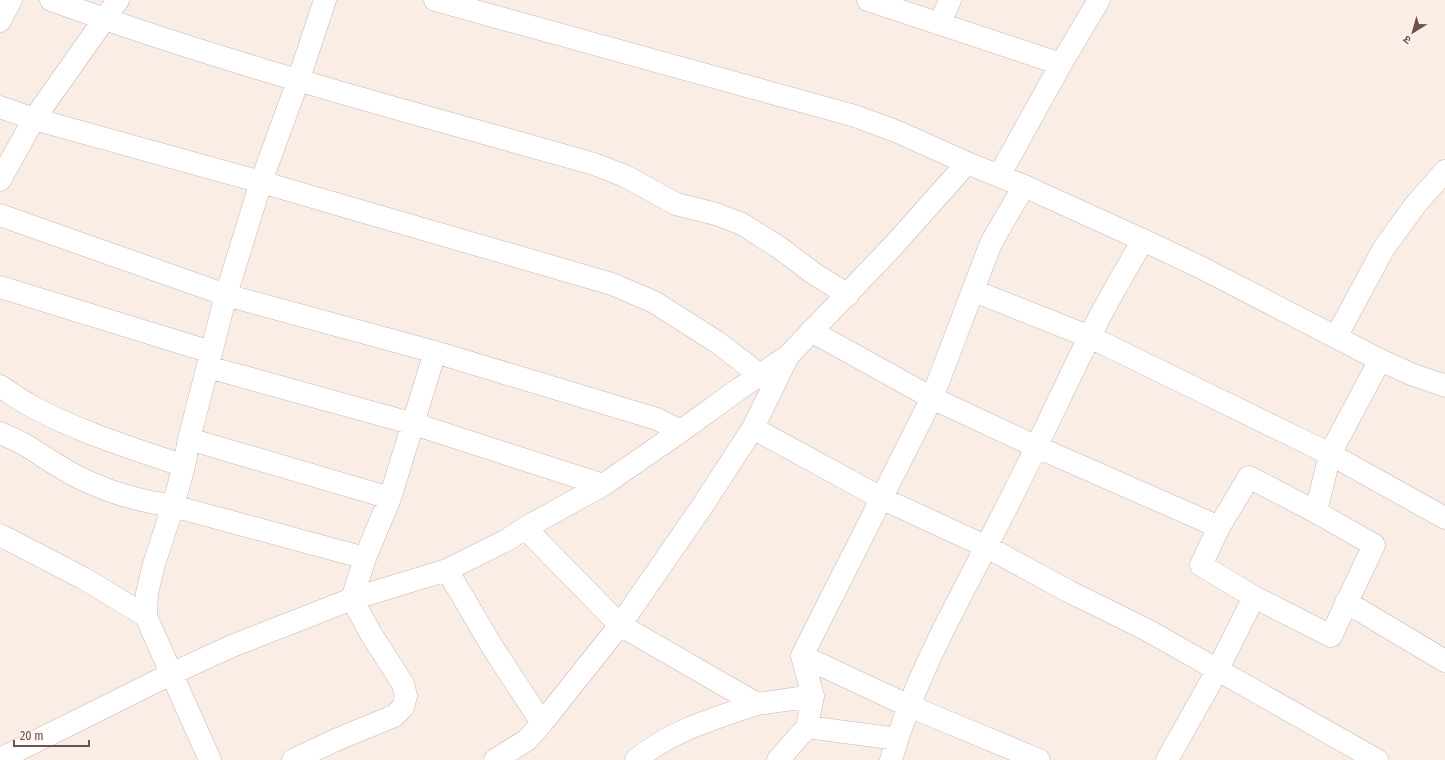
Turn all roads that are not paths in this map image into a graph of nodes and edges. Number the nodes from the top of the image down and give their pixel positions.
1 (11, 0) edge
2 (51, 0) edge
3 (118, 0) edge
4 (325, 0) edge
5 (435, 0) edge
6 (868, 0) edge
7 (950, 0) edge
8 (1099, 0) edge
9 (104, 19) junction
10 (0, 21) edge
11 (940, 23) junction
12 (1061, 64) junction
13 (298, 81) junction
14 (0, 107) edge
15 (34, 119) junction
16 (966, 163) junction
17 (1445, 171) edge
18 (999, 176) junction
19 (0, 180) edge
20 (261, 182) junction
21 (1024, 186) junction
22 (0, 215) edge
23 (1143, 240) junction
24 (0, 291) edge
25 (974, 291) junction
26 (226, 295) junction
27 (848, 295) junction
28 (811, 331) junction
29 (1090, 337) junction
30 (1336, 337) junction
31 (435, 352) junction
32 (788, 356) junction
33 (210, 360) junction
34 (1380, 360) junction
35 (760, 375) junction
36 (0, 386) edge
37 (1445, 386) edge
38 (932, 398) junction
39 (414, 424) junction
40 (753, 428) junction
41 (0, 432) edge
42 (681, 432) junction
43 (189, 438) junction
44 (1037, 447) junction
45 (1330, 454) junction
46 (184, 466) junction
47 (603, 485) junction
48 (390, 498) junction
49 (881, 498) junction
50 (173, 506) junction
51 (1316, 512) junction
52 (1445, 518) edge
53 (1219, 527) junction
54 (526, 528) junction
55 (0, 535) edge
56 (986, 547) junction
57 (365, 558) junction
58 (447, 570) junction
59 (1254, 597) junction
60 (352, 599) junction
61 (1346, 602) junction
62 (146, 616) junction
63 (620, 625) junction
64 (802, 656) junction
65 (1445, 661) edge
66 (1217, 671) junction
67 (171, 674) junction
68 (813, 696) junction
69 (757, 704) junction
70 (909, 706) junction
71 (542, 723) junction
72 (807, 727) junction
73 (897, 739) junction
74 (2, 758) edge
75 (210, 760) edge
76 (293, 760) edge
77 (495, 760) edge
78 (636, 760) edge
79 (778, 760) edge
80 (891, 760) edge
81 (1039, 760) edge
82 (1167, 760) edge
83 (1377, 760) edge

1 - 10 street
2 - 9 street
3 - 9 street
4 - 13 street
5 - 16 street
6 - 11 street
7 - 11 street
8 - 12 street
9 - 13 street
9 - 15 street
11 - 12 street
12 - 18 street
13 - 20 street
13 - 27 street
14 - 15 street
15 - 19 street
15 - 20 street
16 - 18 street
16 - 27 street
17 - 30 street
18 - 21 street
20 - 26 street
20 - 35 street
21 - 23 street
21 - 25 street
22 - 26 street
23 - 29 street
23 - 30 street
24 - 33 street
25 - 29 street
25 - 38 street
26 - 31 street
26 - 33 street
27 - 28 street
28 - 32 street
28 - 38 street
29 - 44 street
29 - 45 street
30 - 34 street
31 - 39 street
31 - 42 street
32 - 35 street
32 - 40 street
33 - 39 street
33 - 43 street
34 - 37 street
34 - 45 street
35 - 42 street
36 - 46 street
38 - 44 street
38 - 49 street
39 - 47 street
39 - 48 street
40 - 49 street
40 - 63 street
41 - 50 street
42 - 47 street
43 - 46 street
43 - 48 street
44 - 53 street
44 - 56 street
45 - 51 street
45 - 52 street
46 - 50 street
47 - 54 street
48 - 57 street
49 - 56 street
49 - 64 street
50 - 57 street
50 - 62 street
51 - 53 street
51 - 61 street
53 - 59 street
54 - 58 street
54 - 63 street
55 - 62 street
56 - 66 street
56 - 70 street
57 - 60 street
58 - 60 street
58 - 71 street
59 - 61 street
59 - 66 street
60 - 67 street
60 - 76 street
61 - 65 street
62 - 67 street
63 - 69 street
63 - 71 street
64 - 68 street
64 - 70 street
66 - 82 street
66 - 83 street
67 - 74 street
67 - 75 street
68 - 69 street
68 - 72 street
69 - 78 street
70 - 73 street
70 - 81 street
71 - 77 street
72 - 73 street
72 - 79 street
73 - 80 street

